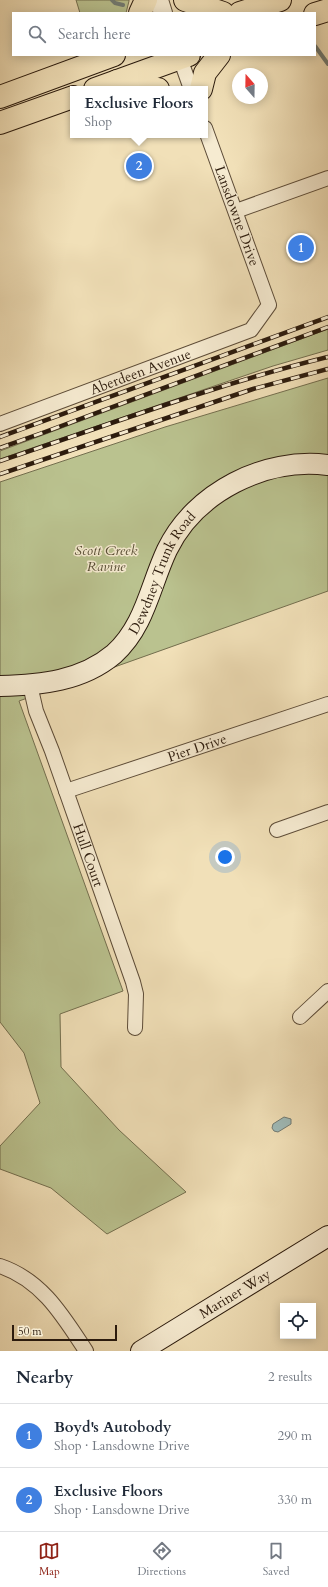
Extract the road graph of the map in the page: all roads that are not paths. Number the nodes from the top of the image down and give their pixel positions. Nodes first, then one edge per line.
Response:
1 (146, 0) edge
2 (159, 0) edge
3 (185, 0) edge
4 (280, 0) edge
5 (328, 10) edge
6 (140, 12) edge
7 (163, 12) edge
8 (220, 12) edge
9 (243, 12) edge
10 (316, 14) edge
11 (111, 56) edge
12 (183, 56) edge
13 (218, 56) edge
14 (116, 81) junction
15 (103, 86) edge
16 (142, 86) edge
17 (190, 86) edge
18 (201, 86) edge
19 (0, 97) edge
20 (70, 98) edge
21 (0, 123) edge
22 (208, 136) edge
23 (328, 178) edge
24 (236, 211) junction
25 (269, 304) joint
26 (0, 424) edge
27 (328, 465) edge
28 (30, 685) junction
29 (0, 686) edge
30 (328, 704) edge
31 (66, 791) junction
32 (328, 812) edge
33 (277, 830) dead end
34 (328, 991) edge
35 (300, 1017) dead end
36 (135, 1028) dead end
37 (328, 1236) edge
38 (0, 1266) edge
39 (86, 1351) edge
40 (141, 1351) edge

1 - 6 main road
2 - 7 street
3 - 8 main road
4 - 9 main road
5 - 10 main road
11 - 19 main road
12 - 14 main road
12 - 17 street
13 - 18 main road
14 - 15 main road
14 - 16 main road
20 - 21 main road
22 - 24 street, Lansdowne Drive
23 - 24 street
24 - 25 street, Lansdowne Drive
25 - 26 street, Aberdeen Avenue
27 - 28 main road, Dewdney Trunk Road
28 - 29 main road, Dewdney Trunk Road
28 - 31 street, Hull Court
30 - 31 street, Pier Drive
31 - 36 street, Hull Court
32 - 33 street
34 - 35 street
37 - 40 main road, Mariner Way
38 - 39 street

